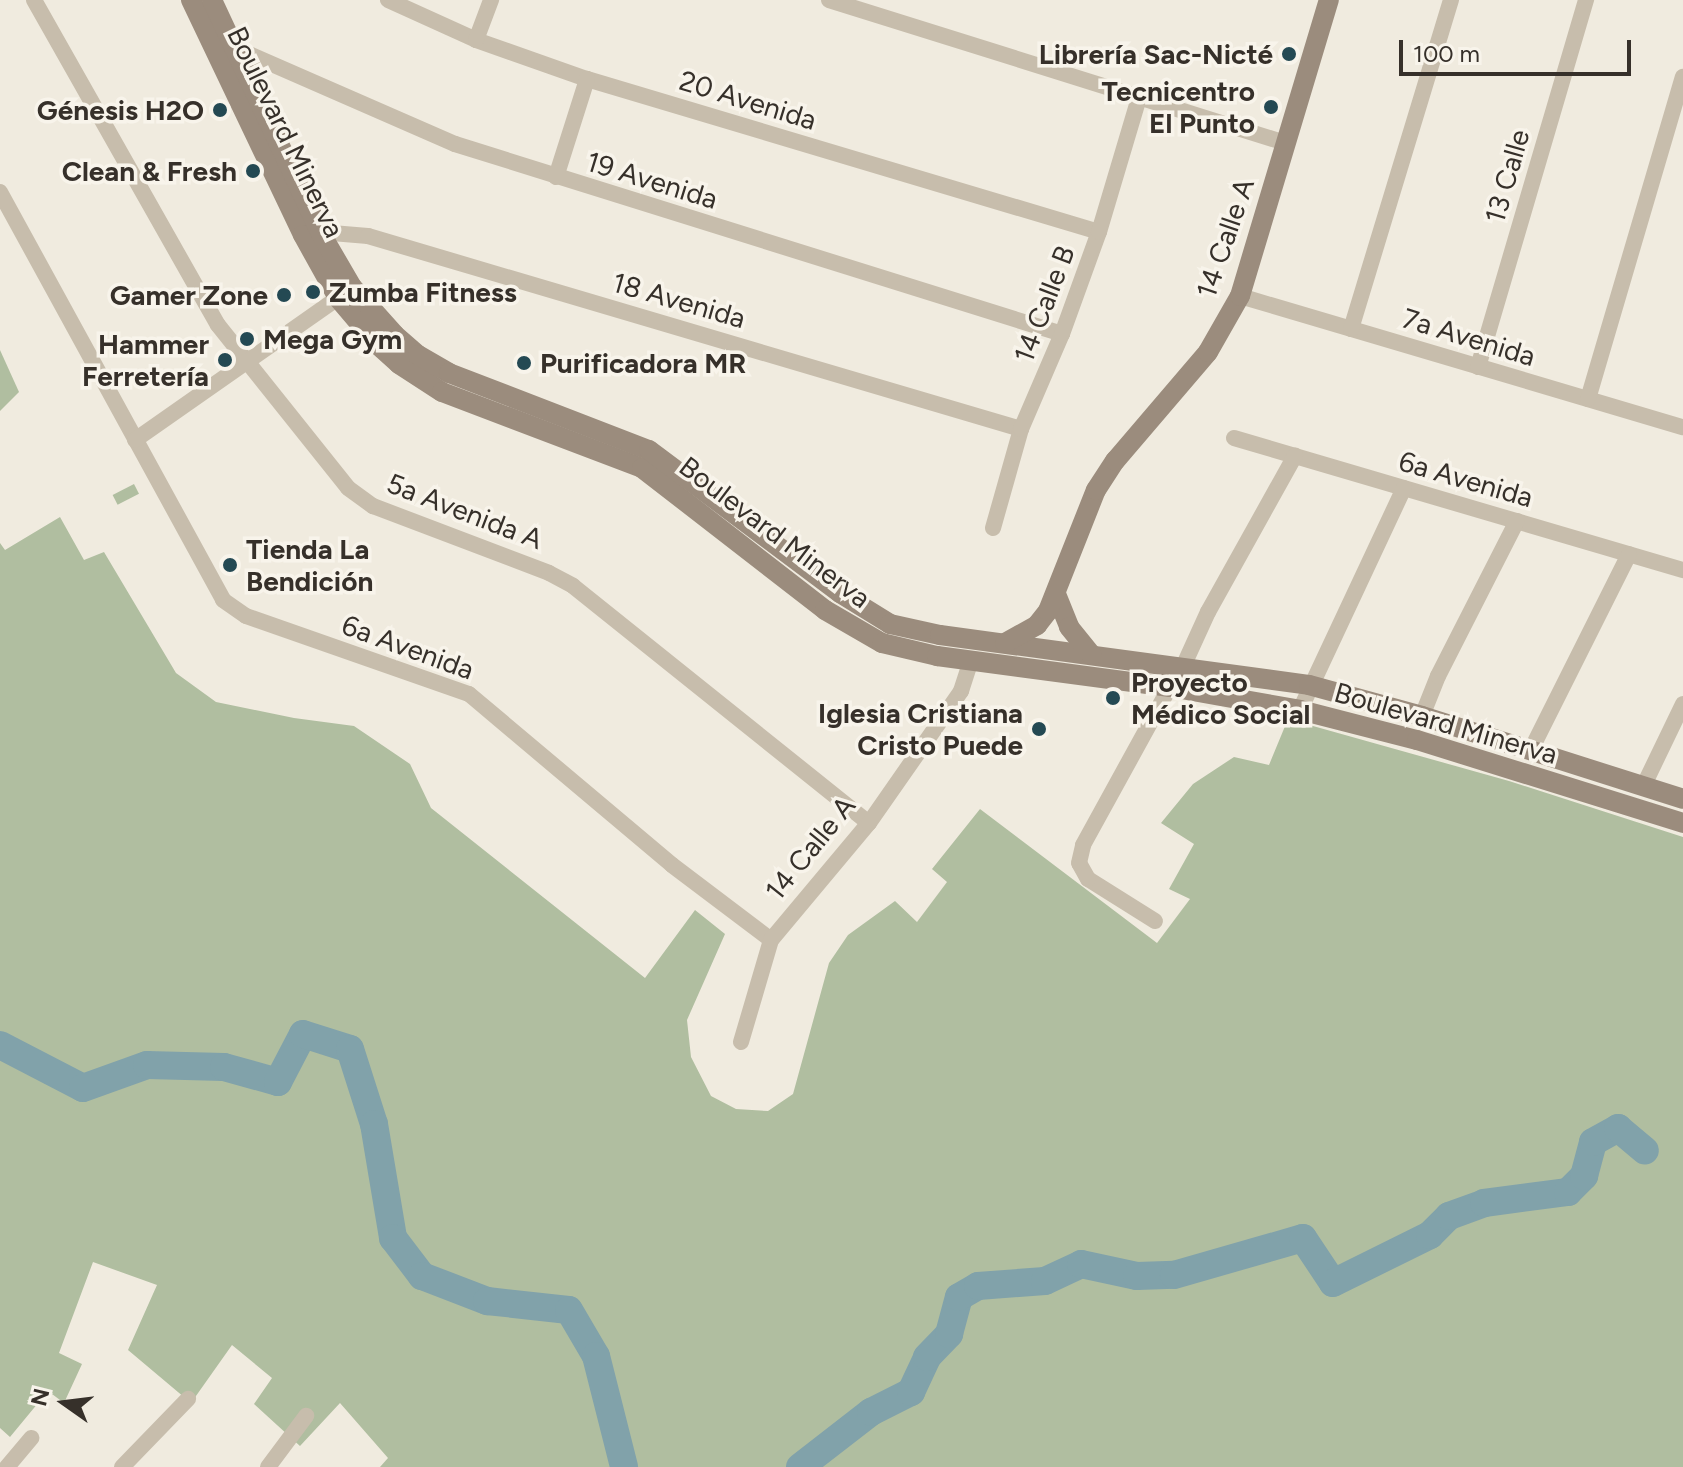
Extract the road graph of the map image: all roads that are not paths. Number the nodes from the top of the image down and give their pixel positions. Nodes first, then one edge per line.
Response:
1 (34, 0) edge
2 (191, 0) edge
3 (212, 0) edge
4 (388, 0) edge
5 (491, 0) edge
6 (829, 0) edge
7 (1327, 0) edge
8 (1451, 0) edge
9 (1586, 0) edge
10 (476, 40) junction
11 (235, 55) junction
12 (1683, 77) edge
13 (587, 79) junction
14 (1139, 98) junction
15 (1285, 143) junction
16 (556, 177) junction
17 (0, 192) edge
18 (320, 232) junction
19 (1099, 232) junction
20 (345, 293) junction
21 (1240, 296) junction
22 (1351, 329) junction
23 (1062, 334) junction
24 (245, 363) junction
25 (1478, 367) junction
26 (1588, 399) junction
27 (1683, 427) edge
28 (1021, 429) junction
29 (1234, 438) dead end
30 (135, 440) junction
31 (1295, 456) junction
32 (1404, 488) junction
33 (1517, 521) junction
34 (993, 528) dead end
35 (1629, 554) junction
36 (1683, 570) edge
37 (1056, 594) junction
38 (1005, 643) junction
39 (1092, 655) junction
40 (971, 660) junction
41 (1182, 669) junction
42 (1252, 678) junction
43 (1309, 685) junction
44 (1170, 687) junction
45 (1683, 704) edge
46 (1300, 710) junction
47 (1422, 716) junction
48 (1529, 750) junction
49 (1508, 769) junction
50 (1532, 776) junction
51 (1643, 787) junction
52 (1683, 799) edge
53 (869, 823) junction
54 (1683, 823) edge
55 (1155, 921) dead end
56 (771, 940) junction
57 (741, 1042) dead end
58 (188, 1399) dead end
59 (306, 1416) dead end
60 (31, 1438) dead end
61 (7, 1467) edge
62 (122, 1467) edge
63 (268, 1467) edge

1 - 24 street, 5a Avenida A
2 - 20 street, Boulevard Minerva
3 - 11 street, Boulevard Minerva
4 - 10 street, 20 Avenida
5 - 10 street
6 - 14 street
7 - 15 street, 14 Calle A
8 - 22 street
9 - 25 street, 13 Calle
10 - 13 street, 20 Avenida
11 - 16 street, 19 Avenida
11 - 18 street, Boulevard Minerva
12 - 26 street
13 - 16 street
13 - 19 street, 20 Avenida
14 - 15 street
14 - 19 street, 14 Calle B
15 - 21 street, 14 Calle A
16 - 23 street, 19 Avenida
17 - 30 street, 6a Avenida
18 - 20 street, Boulevard Minerva
18 - 28 street, 18 Avenida
19 - 23 street, 14 Calle B
20 - 24 street
20 - 38 street, Boulevard Minerva
20 - 40 street, Boulevard Minerva
21 - 22 street, 7a Avenida
21 - 37 street, 14 Calle A
22 - 25 street, 7a Avenida
23 - 28 street, 14 Calle B
24 - 30 street
24 - 53 street, 5a Avenida A
25 - 26 street, 7a Avenida
26 - 27 street, 7a Avenida
28 - 34 street, 14 Calle B
29 - 31 street, 6a Avenida
30 - 56 street, 6a Avenida
31 - 32 street, 6a Avenida
31 - 41 street
32 - 33 street, 6a Avenida
32 - 43 street
33 - 35 street, 6a Avenida
33 - 47 street
35 - 36 street, 6a Avenida
35 - 48 street
37 - 38 street, 14 Calle A
37 - 39 street
38 - 39 street, Boulevard Minerva
39 - 41 street, Boulevard Minerva
40 - 44 street, Boulevard Minerva
40 - 53 street, 14 Calle A
41 - 42 street, Boulevard Minerva
42 - 43 street, Boulevard Minerva
42 - 44 street
43 - 46 street
43 - 47 street, Boulevard Minerva
44 - 46 street, Boulevard Minerva
44 - 55 street
45 - 51 street
46 - 49 street, Boulevard Minerva
47 - 48 street, Boulevard Minerva
48 - 49 street
48 - 50 street
48 - 51 street, Boulevard Minerva
49 - 50 street, Boulevard Minerva
50 - 54 street, Boulevard Minerva
51 - 52 street, Boulevard Minerva
53 - 56 street, 14 Calle A
56 - 57 street, 14 Calle A
58 - 62 street
59 - 63 street
60 - 61 street

